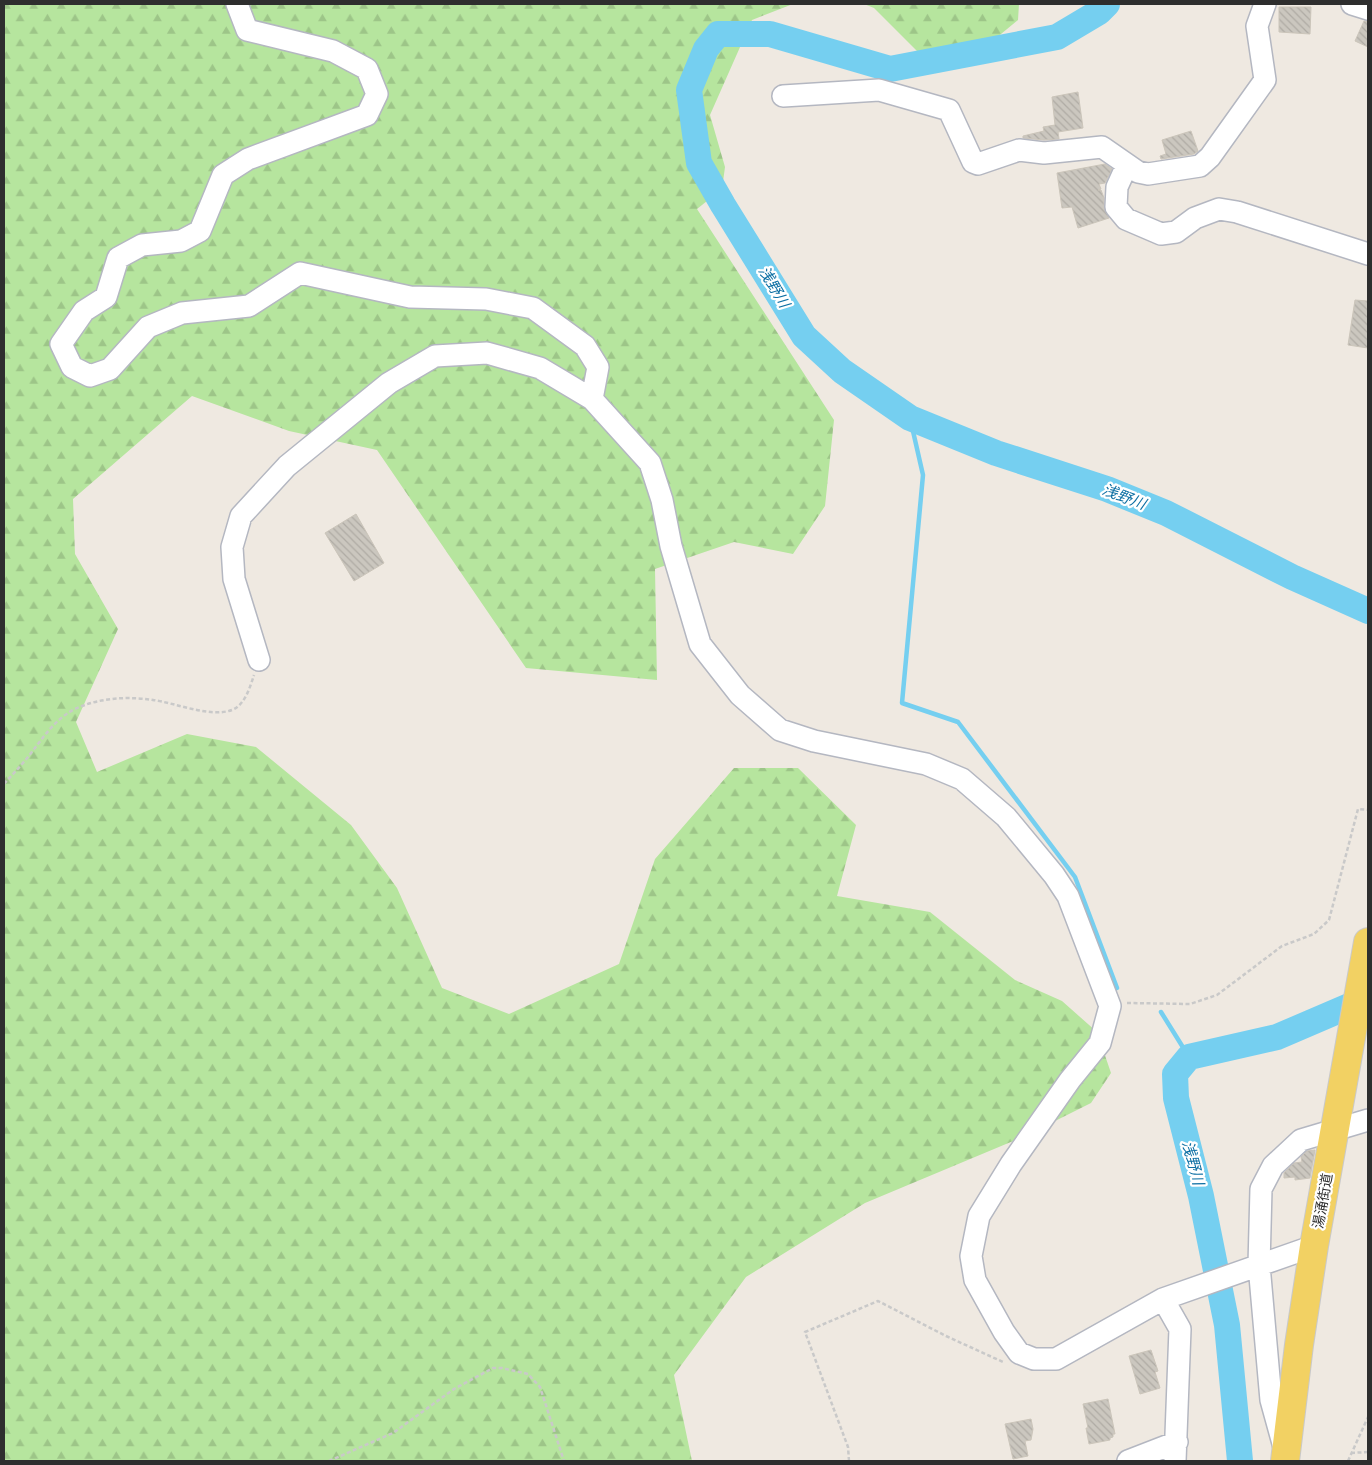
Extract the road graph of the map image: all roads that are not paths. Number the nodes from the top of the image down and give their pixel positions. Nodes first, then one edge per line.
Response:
1 (237, 4) edge
2 (1265, 4) edge
3 (1352, 4) edge
4 (1368, 9) edge
5 (783, 96) dead end
6 (1127, 164) junction
7 (1368, 254) edge
8 (592, 399) junction
9 (259, 660) road end
10 (1368, 942) edge
11 (1368, 1120) edge
12 (1336, 1129) junction
13 (1314, 1246) junction
14 (1251, 1267) junction
15 (1173, 1295) junction
16 (1176, 1452) edge
17 (1286, 1457) edge
18 (1128, 1461) edge

1 - 8 street
2 - 6 street
3 - 4 street
5 - 6 street
6 - 7 street
8 - 9 street
8 - 15 street
10 - 12 main road, 湯涌街道
11 - 12 street
12 - 13 main road, 湯涌街道
12 - 14 street
13 - 14 street
13 - 17 main road, 湯涌街道
14 - 15 street
14 - 17 street
15 - 16 street
16 - 18 street

